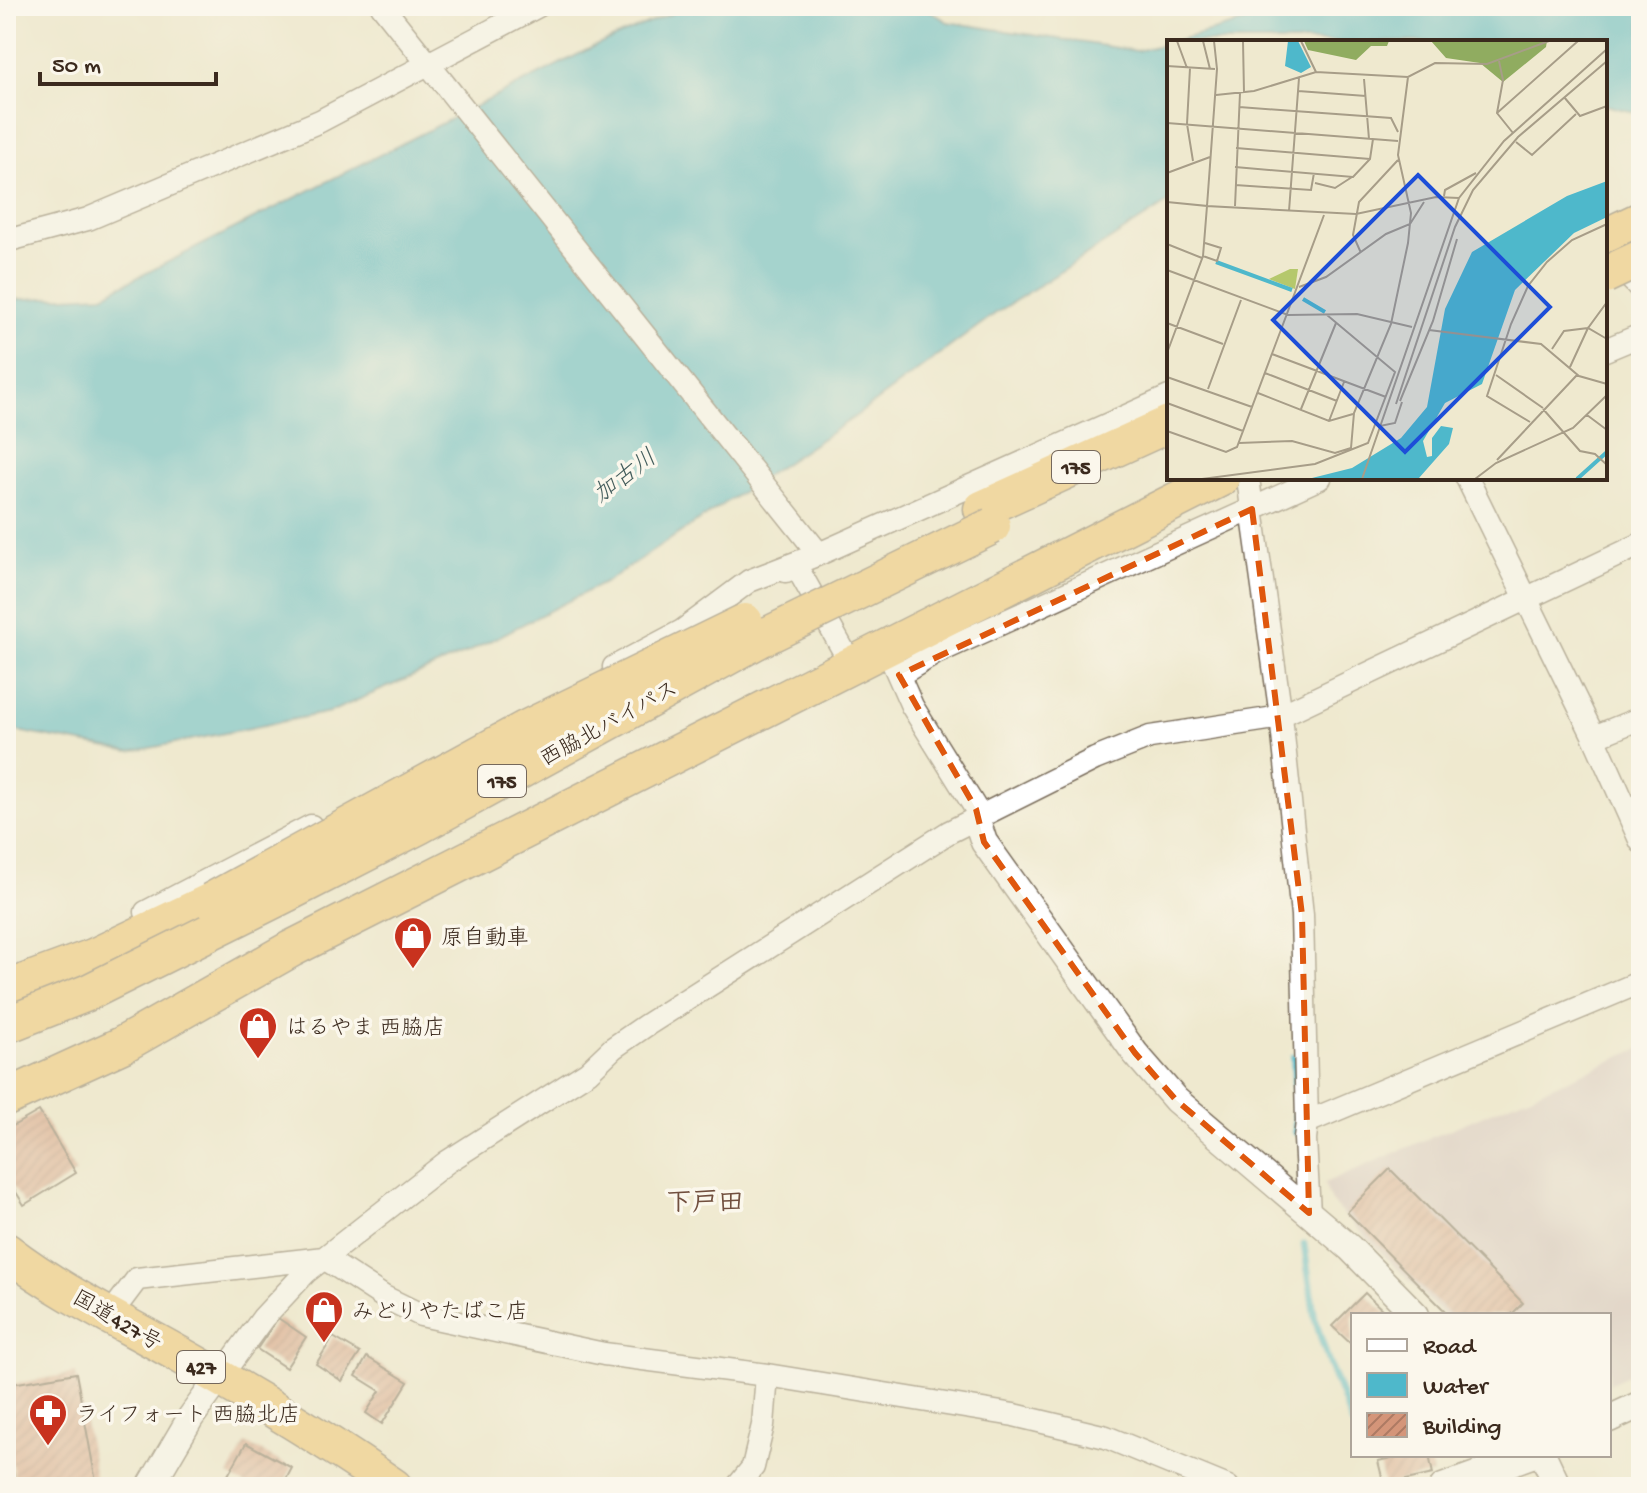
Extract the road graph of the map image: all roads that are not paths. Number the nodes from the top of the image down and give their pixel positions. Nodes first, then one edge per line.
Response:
1 (382, 6) edge
2 (538, 6) edge
3 (428, 65) junction
4 (1641, 220) edge
5 (1607, 236) edge
6 (6, 241) edge
7 (1607, 255) edge
8 (1641, 258) edge
9 (1607, 274) edge
10 (1641, 289) edge
11 (1641, 335) edge
12 (1607, 349) edge
13 (1167, 398) edge
14 (1167, 425) edge
15 (1167, 444) edge
16 (1316, 480) edge
17 (1468, 480) edge
18 (1235, 482) edge
19 (1252, 509) junction
20 (987, 518) junction
21 (1641, 544) edge
22 (819, 554) junction
23 (795, 564) junction
24 (1525, 599) junction
25 (892, 661) junction
26 (851, 664) junction
27 (1274, 718) junction
28 (1641, 718) edge
29 (1594, 737) junction
30 (976, 818) junction
31 (1641, 842) edge
32 (146, 912) dead end
33 (1641, 982) edge
34 (22, 984) edge
35 (6, 1025) edge
36 (6, 1098) edge
37 (1307, 1122) junction
38 (1309, 1213) junction
39 (6, 1251) edge
40 (324, 1258) junction
41 (1414, 1313) edge
42 (110, 1315) junction
43 (767, 1375) junction
44 (220, 1377) junction
45 (1641, 1404) edge
46 (1611, 1418) edge
47 (1526, 1457) edge
48 (1544, 1457) edge
49 (150, 1487) edge
50 (394, 1487) edge
51 (737, 1487) edge
52 (1228, 1487) edge
53 (1443, 1487) edge
54 (1558, 1487) edge

1 - 3 street
2 - 3 street
3 - 6 street
3 - 22 street
4 - 5 highway
7 - 10 street
8 - 9 highway, bridge
11 - 12 street
13 - 22 street
14 - 20 highway, 175
15 - 20 highway, 西脇北バイパス / 175
16 - 19 street
17 - 24 street
18 - 19 street
18 - 25 highway, 175
19 - 25 street
19 - 27 street
20 - 34 highway, 175, bridge
20 - 35 highway, 西脇北バイパス / 175, bridge
21 - 24 street
22 - 23 street
23 - 26 street
23 - 32 street
23 - 34 street
24 - 27 street
24 - 29 street
25 - 26 highway, 175
25 - 30 street
26 - 36 highway, 175
27 - 30 street
27 - 37 street
28 - 29 street
29 - 31 street
30 - 38 street
30 - 40 street
33 - 37 street
37 - 38 street
38 - 41 street
39 - 42 highway, 国道427号 / 427
40 - 42 street
40 - 43 street
40 - 44 street
42 - 44 highway, 国道427号 / 427
43 - 51 street
43 - 52 street
44 - 49 street
44 - 50 highway, 国道427号 / 427
45 - 46 street
47 - 53 street
48 - 54 street

